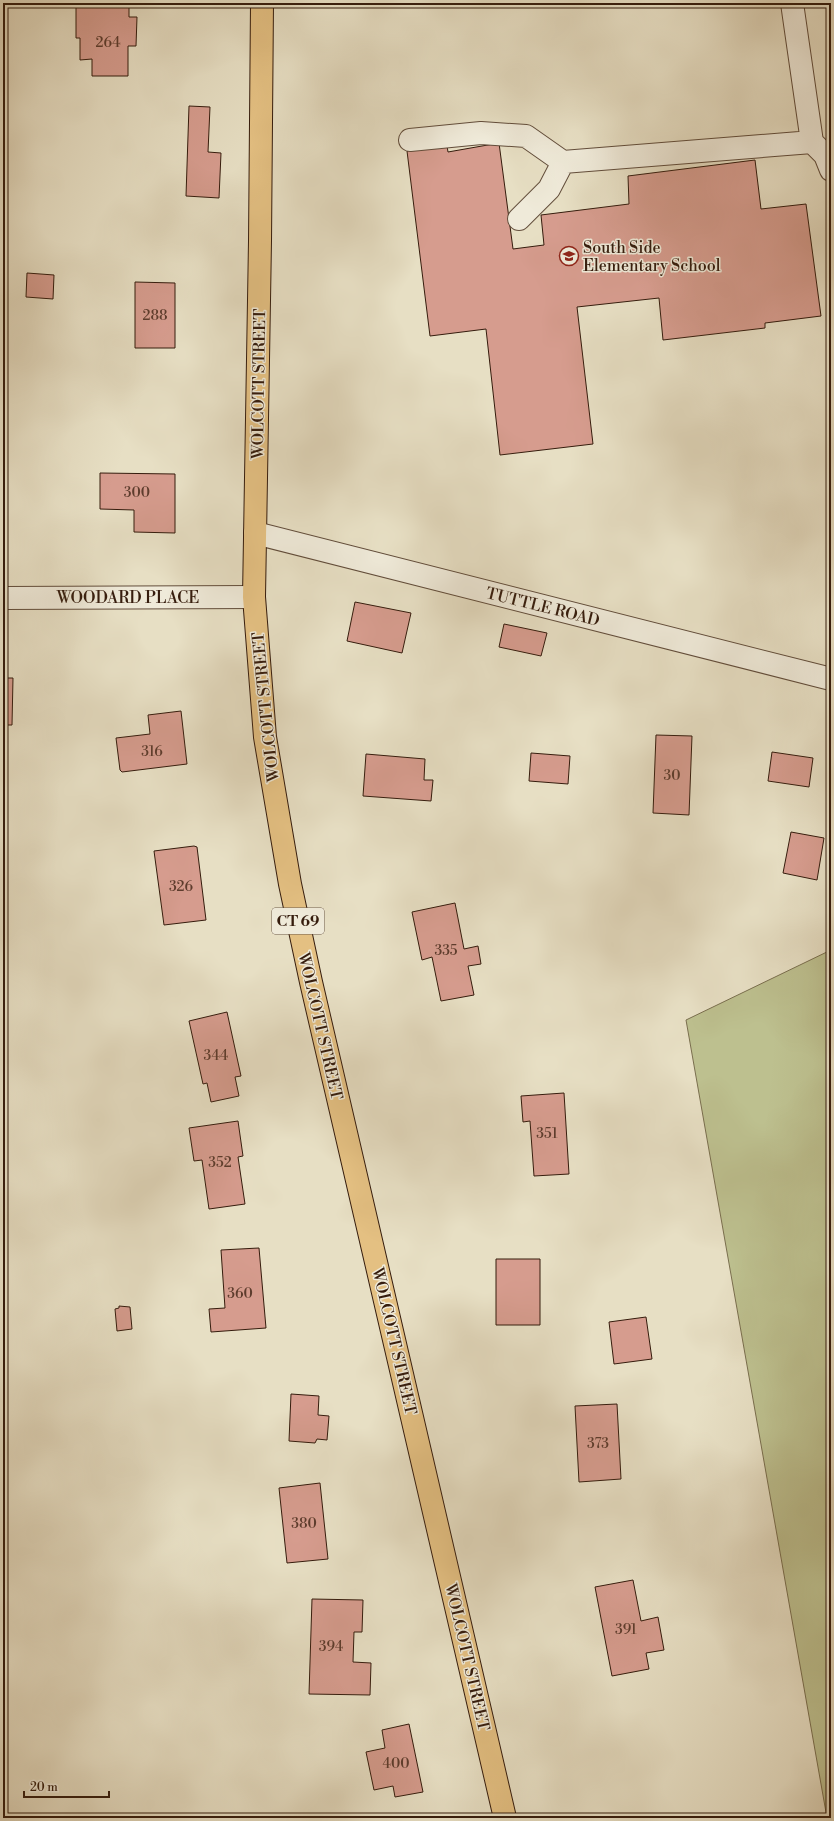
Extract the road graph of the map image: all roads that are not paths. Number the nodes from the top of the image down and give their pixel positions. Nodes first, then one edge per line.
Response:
1 (262, 3) edge
2 (792, 3) edge
3 (410, 140) dead end
4 (812, 142) junction
5 (563, 162) junction
6 (831, 170) edge
7 (519, 219) dead end
8 (255, 533) junction
9 (254, 597) junction
10 (3, 598) edge
11 (831, 679) edge
12 (504, 1818) edge

1 - 8 main road, WOLCOTT STREET / CT 69
2 - 4 street
3 - 5 street
4 - 5 street
4 - 6 street
5 - 7 street
8 - 9 main road, WOLCOTT STREET / CT 69
8 - 11 street, TUTTLE ROAD
9 - 10 street, WOODARD PLACE
9 - 12 main road, WOLCOTT STREET / CT 69

